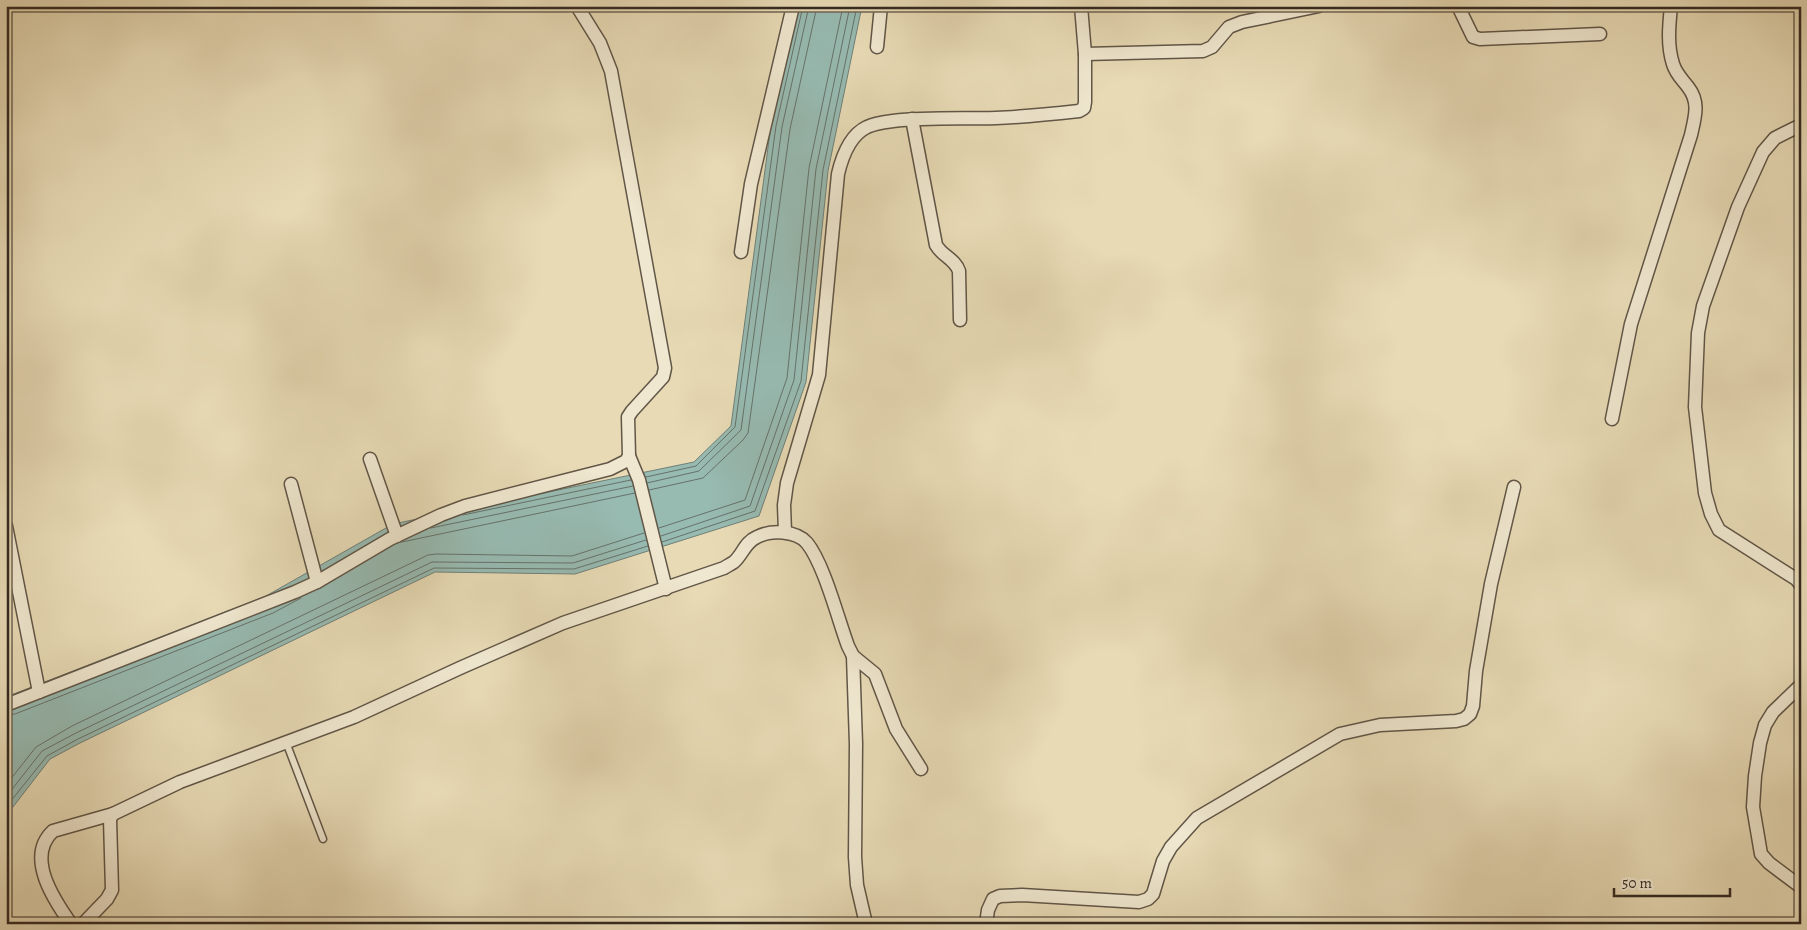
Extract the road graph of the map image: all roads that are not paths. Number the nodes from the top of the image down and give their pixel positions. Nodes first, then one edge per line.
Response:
1 (577, 6) edge
2 (793, 6) edge
3 (881, 6) edge
4 (1081, 6) edge
5 (1319, 6) edge
6 (1458, 6) edge
7 (1672, 6) edge
8 (1600, 34) dead end
9 (877, 47) dead end
10 (1085, 54) junction
11 (912, 119) junction
12 (1801, 125) edge
13 (742, 252) dead end
14 (960, 320) dead end
15 (1612, 419) dead end
16 (629, 456) junction
17 (370, 458) dead end
18 (290, 484) dead end
19 (1514, 487) dead end
20 (6, 526) edge
21 (785, 532) junction
22 (396, 536) junction
23 (317, 582) junction
24 (1801, 585) edge
25 (666, 588) junction
26 (853, 656) junction
27 (1801, 685) edge
28 (39, 692) junction
29 (6, 705) edge
30 (286, 742) junction
31 (921, 769) dead end
32 (113, 814) junction
33 (323, 839) dead end
34 (1801, 887) edge
35 (71, 924) edge
36 (82, 924) edge
37 (866, 924) edge
38 (986, 924) edge

1 - 16 street
2 - 13 street
3 - 9 street
4 - 10 street
5 - 10 street
6 - 8 street
7 - 15 street
10 - 11 street
11 - 14 street
11 - 21 street
12 - 24 street
16 - 22 street
16 - 25 street
17 - 22 street
18 - 23 street
19 - 38 street
20 - 28 street
21 - 25 street
21 - 26 street
22 - 23 street
23 - 28 street
25 - 30 street
26 - 31 street
26 - 37 street
27 - 34 street
28 - 29 street
30 - 32 street
30 - 33 lane
32 - 35 street
32 - 36 street

